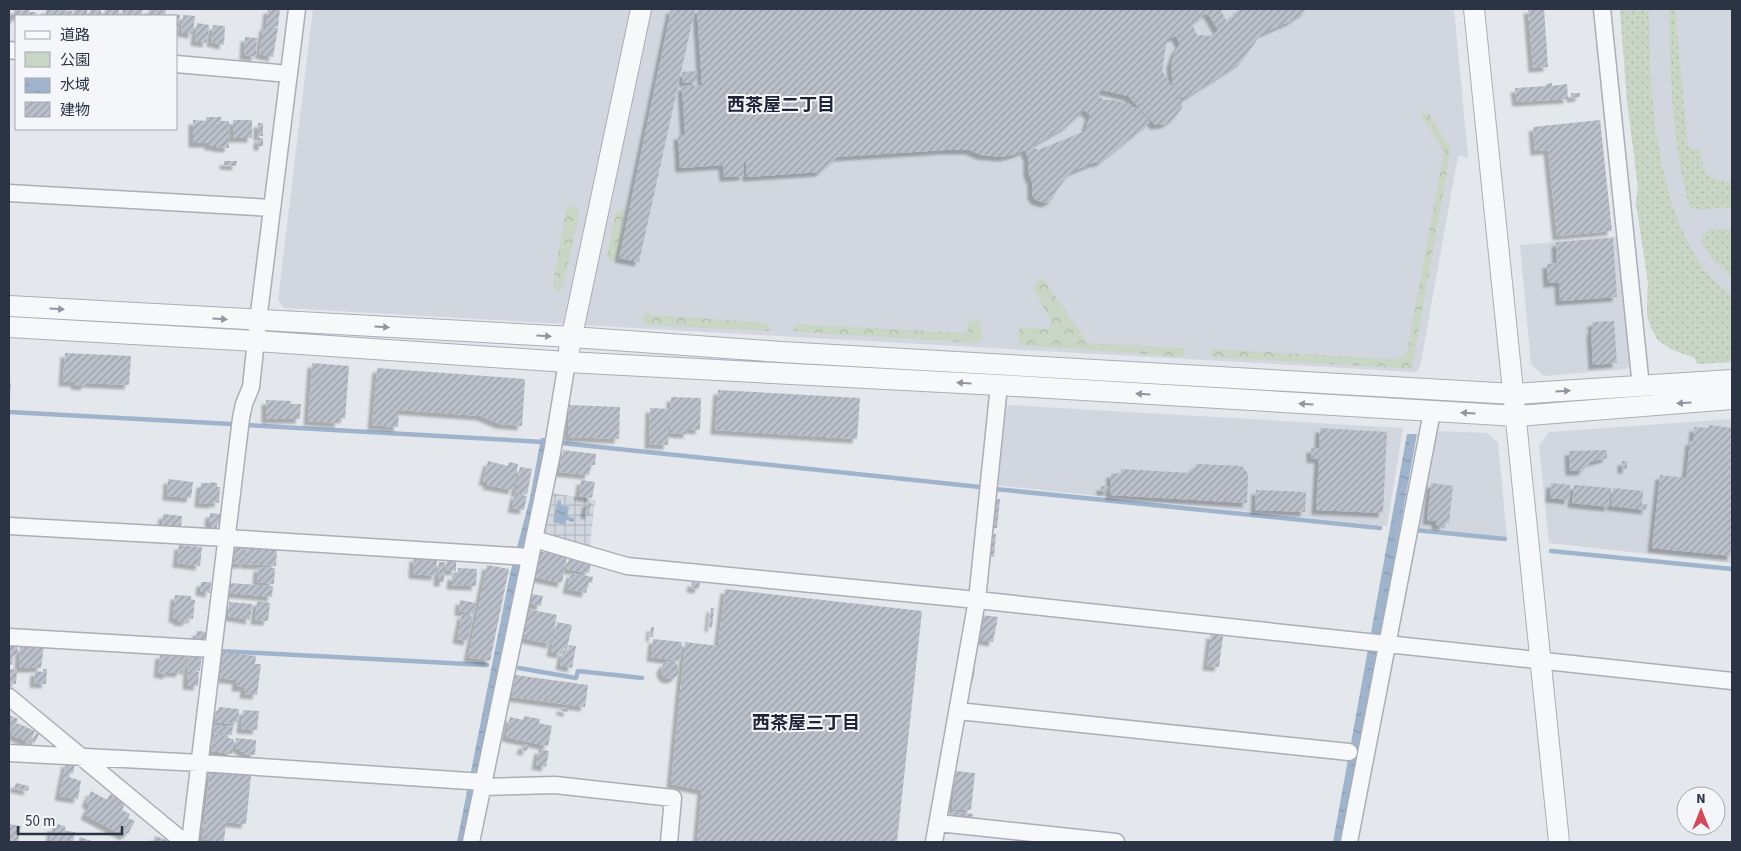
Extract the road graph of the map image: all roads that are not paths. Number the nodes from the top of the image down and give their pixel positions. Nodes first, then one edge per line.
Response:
1 (297, 9) edge
2 (641, 9) edge
3 (1474, 9) edge
4 (1602, 9) edge
5 (178, 64) edge
6 (289, 74) junction
7 (9, 193) edge
8 (272, 208) junction
9 (9, 306) edge
10 (9, 327) edge
11 (257, 331) junction
12 (572, 337) junction
13 (567, 362) junction
14 (1732, 380) edge
15 (999, 385) junction
16 (1641, 387) junction
17 (1514, 394) junction
18 (1732, 399) edge
19 (1432, 412) junction
20 (1516, 416) junction
21 (9, 526) edge
22 (227, 538) junction
23 (534, 539) junction
24 (522, 557) junction
25 (977, 600) junction
26 (9, 637) edge
27 (1379, 642) junction
28 (214, 649) junction
29 (1540, 661) junction
30 (1732, 681) edge
31 (9, 697) edge
32 (958, 711) junction
33 (1349, 752) dead end
34 (9, 753) edge
35 (80, 757) junction
36 (200, 763) junction
37 (478, 782) junction
38 (938, 824) junction
39 (184, 842) edge
40 (190, 842) edge
41 (471, 842) edge
42 (669, 842) edge
43 (934, 842) edge
44 (1116, 842) edge
45 (1349, 842) edge
46 (1559, 842) edge

1 - 6 street
2 - 12 street
3 - 17 street
4 - 16 street
5 - 6 street
6 - 8 street
7 - 8 street
8 - 11 street
9 -> 11 street
10 - 11 street
11 -> 12 street
11 - 13 street
11 - 22 street
12 - 13 street
12 - 17 street
15 -> 13 street
13 - 23 street
14 - 16 street
19 -> 15 street
15 - 25 street
17 -> 16 street
17 - 20 street
18 -> 20 street
20 -> 19 street
19 - 27 street
20 - 29 street
21 - 22 street
22 - 24 street
22 - 28 street
23 - 24 street
23 - 25 street
24 - 37 street
25 - 27 street
25 - 32 street
26 - 28 street
27 - 29 street
27 - 45 street
28 - 36 street
29 - 30 street
29 - 46 street
31 - 35 street
32 - 33 street
32 - 38 street
34 - 35 street
35 - 36 street
35 - 39 street
36 - 37 street
36 - 40 street
37 - 41 street
37 - 42 street
38 - 43 street
38 - 44 street

